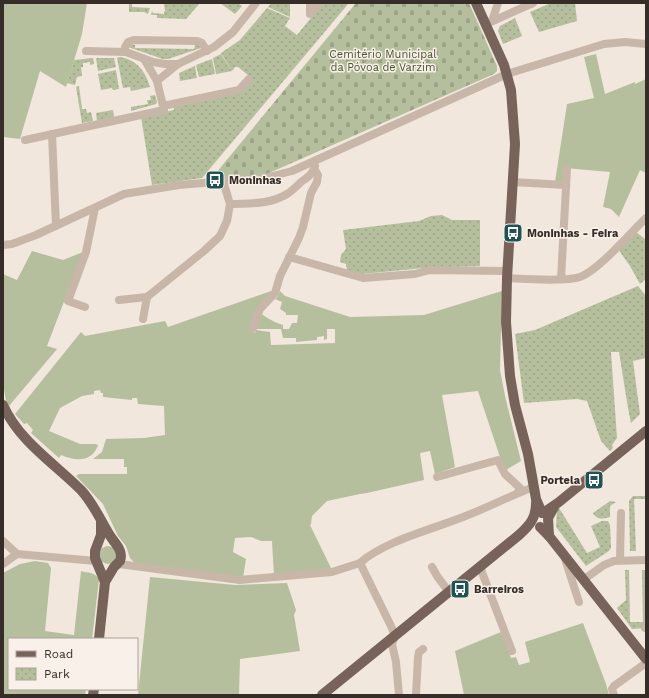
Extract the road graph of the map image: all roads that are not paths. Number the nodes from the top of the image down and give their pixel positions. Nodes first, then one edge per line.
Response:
1 (256, 3) edge
2 (310, 3) edge
3 (319, 3) edge
4 (476, 3) edge
5 (498, 3) edge
6 (533, 3) edge
7 (489, 23) junction
8 (646, 44) edge
9 (86, 51) dead end
10 (207, 51) junction
11 (125, 52) junction
12 (144, 59) junction
13 (178, 64) junction
14 (507, 74) junction
15 (249, 79) dead end
16 (157, 81) junction
17 (162, 106) junction
18 (52, 134) junction
19 (25, 140) dead end
20 (315, 160) junction
21 (567, 169) dead end
22 (315, 170) junction
23 (223, 181) junction
24 (512, 182) junction
25 (566, 185) junction
26 (230, 204) junction
27 (95, 208) junction
28 (646, 218) edge
29 (56, 226) junction
30 (3, 245) edge
31 (289, 257) junction
32 (507, 274) junction
33 (561, 279) junction
34 (147, 297) junction
35 (119, 300) dead end
36 (85, 307) dead end
37 (143, 319) dead end
38 (253, 328) dead end
39 (3, 405) edge
40 (646, 431) edge
41 (437, 477) dead end
42 (534, 487) junction
43 (518, 492) junction
44 (536, 498) junction
45 (555, 505) junction
46 (621, 513) dead end
47 (101, 519) junction
48 (541, 519) junction
49 (3, 541) edge
50 (97, 549) junction
51 (17, 554) junction
52 (564, 554) junction
53 (118, 558) junction
54 (72, 559) junction
55 (620, 560) junction
56 (646, 560) edge
57 (98, 563) junction
58 (360, 563) junction
59 (3, 564) edge
60 (432, 566) dead end
61 (480, 567) junction
62 (583, 580) junction
63 (105, 582) junction
64 (449, 592) junction
65 (579, 602) dead end
66 (395, 636) junction
67 (99, 638) edge
68 (423, 649) dead end
69 (512, 651) dead end
70 (646, 659) edge
71 (646, 663) edge
72 (322, 695) edge
73 (399, 695) edge
74 (416, 695) edge
75 (614, 695) edge

1 - 10 street
2 - 3 street
4 - 7 main road
5 - 7 street
6 - 7 street
7 - 14 main road
8 - 14 street
9 - 11 street
10 - 11 street
10 - 13 street
11 - 12 street
12 - 13 street
12 - 16 street
13 - 16 street
14 - 20 street
14 - 24 main road
15 - 17 street
16 - 17 street
17 - 18 street
18 - 19 street
18 - 29 street
20 - 22 street
20 - 23 street
21 - 25 street
22 - 26 street
22 - 31 street
23 - 26 street
23 - 27 street
24 - 25 street
24 - 32 main road
25 - 33 street
26 - 34 street
27 - 29 street
27 - 36 street
28 - 33 street
29 - 30 street
31 - 32 street
31 - 38 street
32 - 33 street
32 - 42 main road
34 - 35 street
34 - 37 street
39 - 47 main road
40 - 45 main road
41 - 43 street
42 - 43 street
42 - 44 main road
43 - 58 street
44 - 45 main road
44 - 48 main road
45 - 48 main road
46 - 55 street
47 - 50 main road
47 - 53 main road
48 - 52 main road
48 - 61 main road
49 - 51 street
50 - 53 main road
50 - 54 street
50 - 57 main road
51 - 54 street
51 - 59 street
52 - 62 main road
52 - 65 street
53 - 57 main road
53 - 58 street
53 - 63 main road
54 - 57 street
55 - 56 street
55 - 62 street
57 - 63 main road
58 - 66 street
60 - 64 street
61 - 64 main road
61 - 69 street
62 - 70 main road
63 - 67 main road
64 - 66 main road
66 - 72 main road
66 - 73 street
68 - 74 street
71 - 75 street

